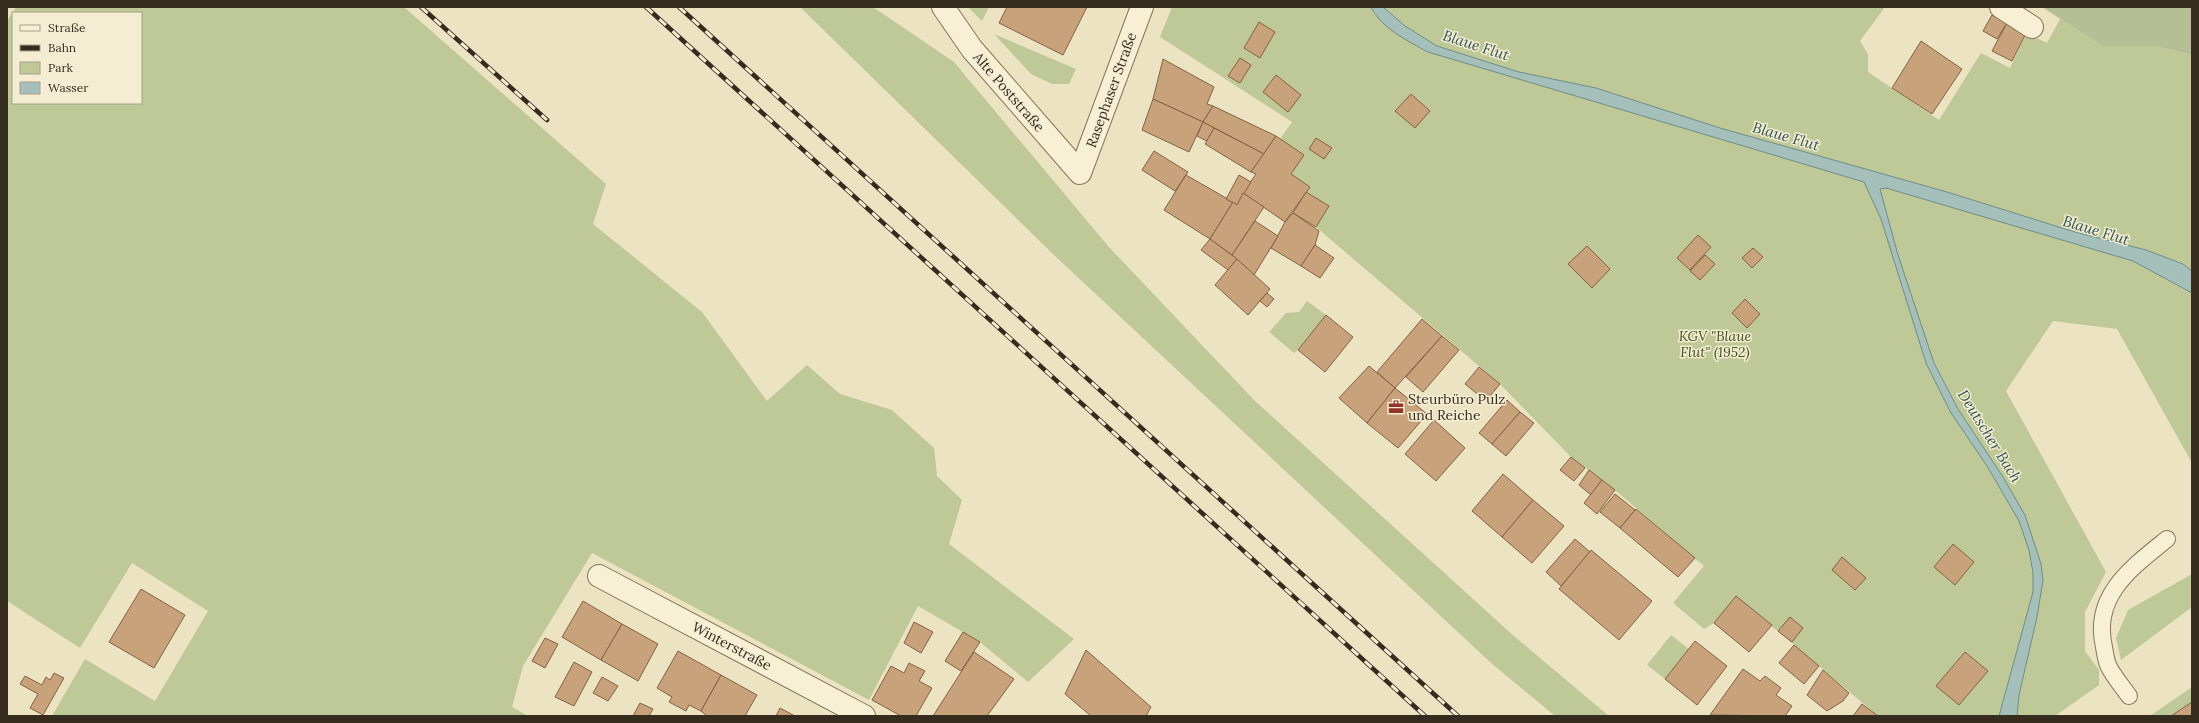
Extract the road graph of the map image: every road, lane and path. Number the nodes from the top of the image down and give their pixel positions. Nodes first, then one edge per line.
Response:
1 (943, 7) edge
2 (1142, 7) edge
3 (2001, 7) edge
4 (2032, 27) dead end
5 (1080, 173) joint
6 (2167, 539) dead end
7 (599, 576) dead end
8 (2129, 696) dead end
9 (864, 716) edge

1 - 5 street, Alte Poststraße
2 - 5 street, Rasephaser Straße
3 - 4 street
6 - 8 lane
7 - 9 street, Winterstraße

